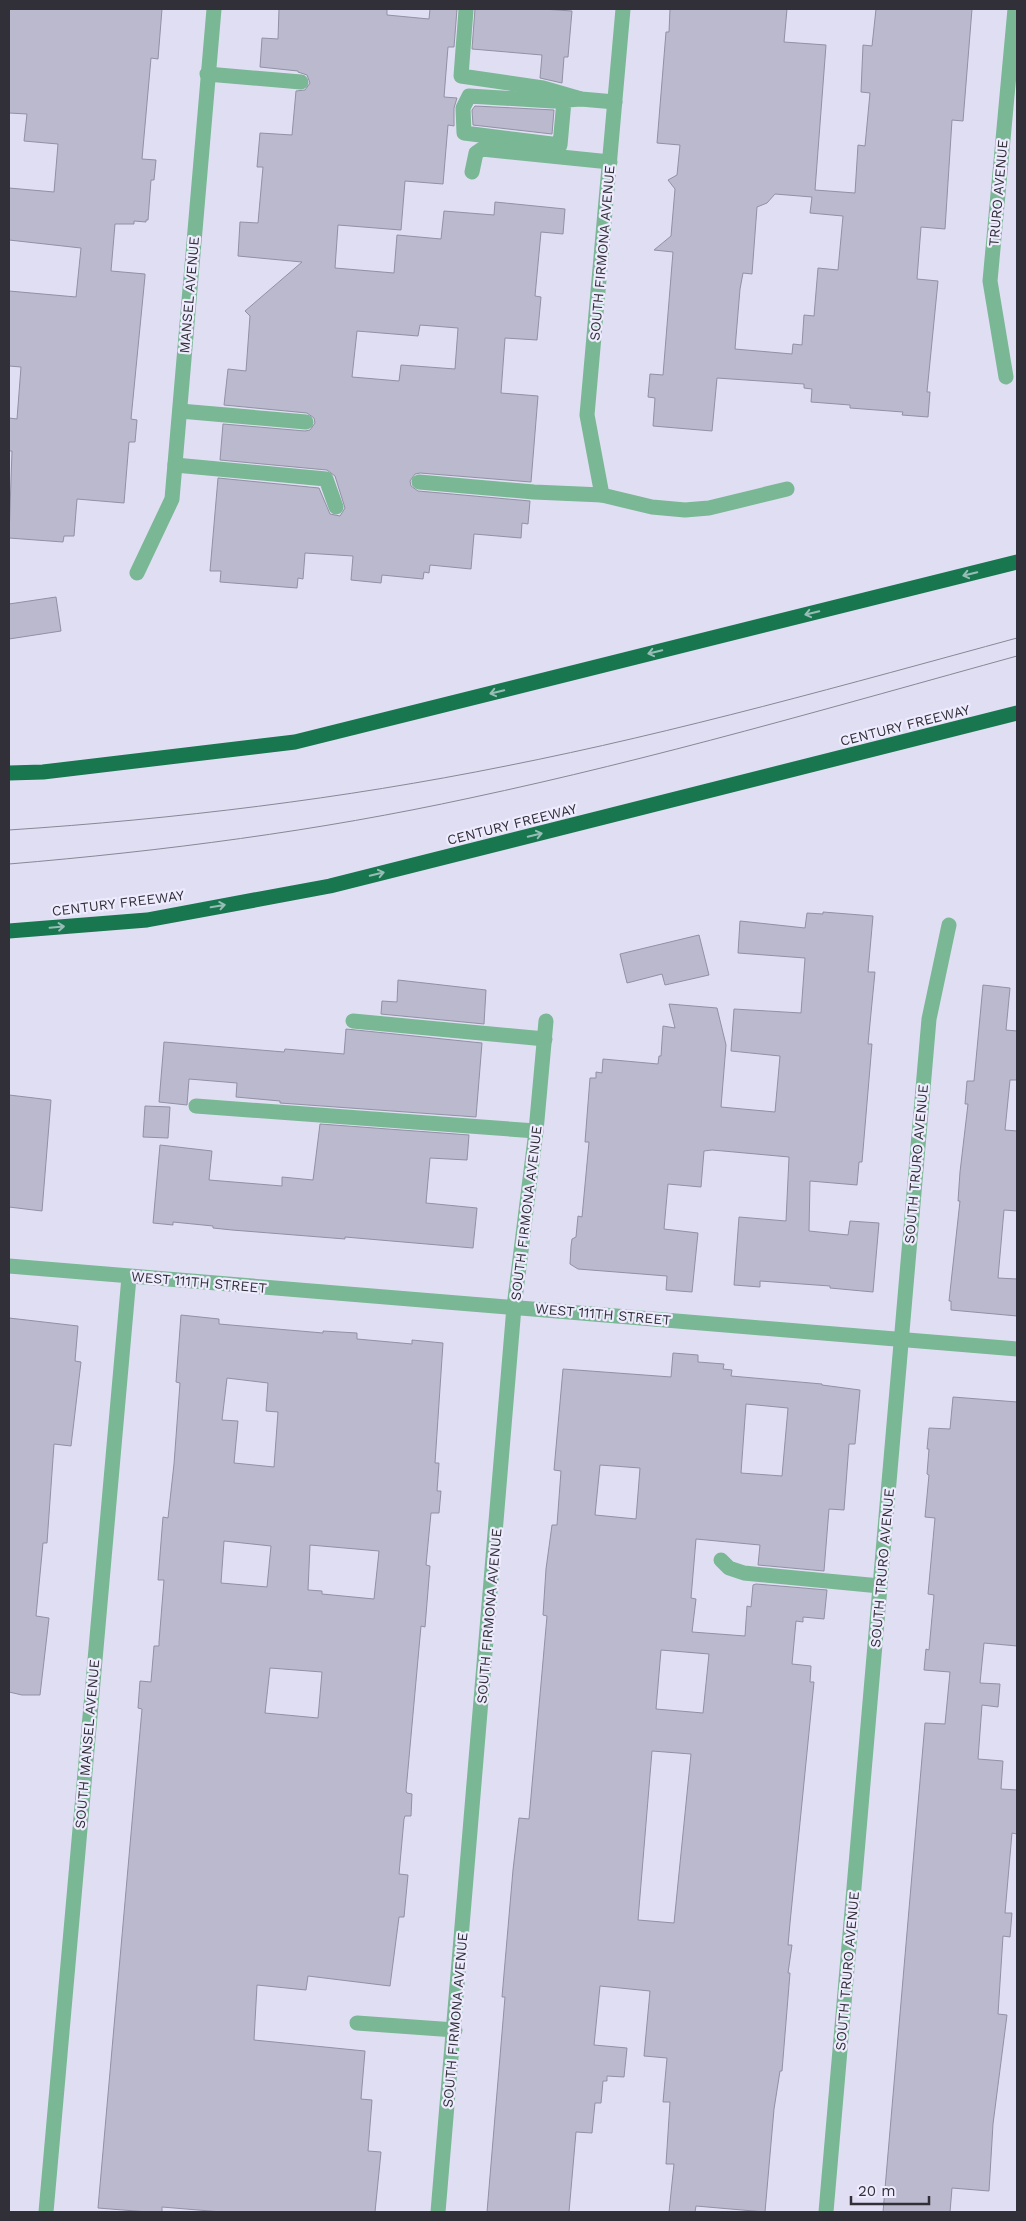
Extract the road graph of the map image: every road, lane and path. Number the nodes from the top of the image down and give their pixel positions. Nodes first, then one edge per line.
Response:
1 (214, 9) edge
2 (623, 9) edge
3 (1015, 9) edge
4 (466, 10) dead end
5 (208, 74) junction
6 (301, 82) dead end
7 (581, 99) junction
8 (564, 100) junction
9 (615, 102) junction
10 (610, 162) junction
11 (472, 172) dead end
12 (1006, 377) dead end
13 (180, 411) junction
14 (306, 422) dead end
15 (175, 465) junction
16 (419, 482) dead end
17 (787, 488) dead end
18 (602, 495) junction
19 (336, 507) dead end
20 (1017, 562) edge
21 (137, 573) dead end
22 (1017, 714) edge
23 (9, 773) edge
24 (949, 925) dead end
25 (9, 931) edge
26 (353, 1021) dead end
27 (546, 1021) dead end
28 (544, 1039) junction
29 (196, 1106) dead end
30 (536, 1131) junction
31 (9, 1266) edge
32 (129, 1277) junction
33 (514, 1307) junction
34 (901, 1338) junction
35 (1017, 1348) edge
36 (721, 1560) dead end
37 (880, 1586) junction
38 (357, 2023) dead end
39 (455, 2030) junction
40 (46, 2212) edge
41 (438, 2212) edge
42 (826, 2212) edge

1 - 5 street, MANSEL AVENUE
2 - 9 street, SOUTH FIRMONA AVENUE
3 - 12 street, TRURO AVENUE
4 - 7 street
5 - 6 street
5 - 13 street, MANSEL AVENUE
7 - 8 street
7 - 9 street
8 - 8 street
9 - 10 street, SOUTH FIRMONA AVENUE
10 - 11 street
10 - 18 street, SOUTH FIRMONA AVENUE
13 - 14 street
13 - 15 street, MANSEL AVENUE
15 - 19 street
15 - 21 street, MANSEL AVENUE
16 - 18 street
17 - 18 street
20 -> 23 highway
25 -> 22 highway, CENTURY FREEWAY
24 - 34 street, SOUTH TRURO AVENUE
26 - 28 street
27 - 28 street, SOUTH FIRMONA AVENUE
28 - 30 street, SOUTH FIRMONA AVENUE
29 - 30 street
30 - 33 street, SOUTH FIRMONA AVENUE
31 - 32 street, WEST 111TH STREET
32 - 33 street, WEST 111TH STREET
32 - 40 street, SOUTH MANSEL AVENUE
33 - 34 street, WEST 111TH STREET
33 - 39 street, SOUTH FIRMONA AVENUE
34 - 35 street, WEST 111TH STREET
34 - 37 street, SOUTH TRURO AVENUE
36 - 37 street
37 - 42 street, SOUTH TRURO AVENUE
38 - 39 street
39 - 41 street, SOUTH FIRMONA AVENUE

